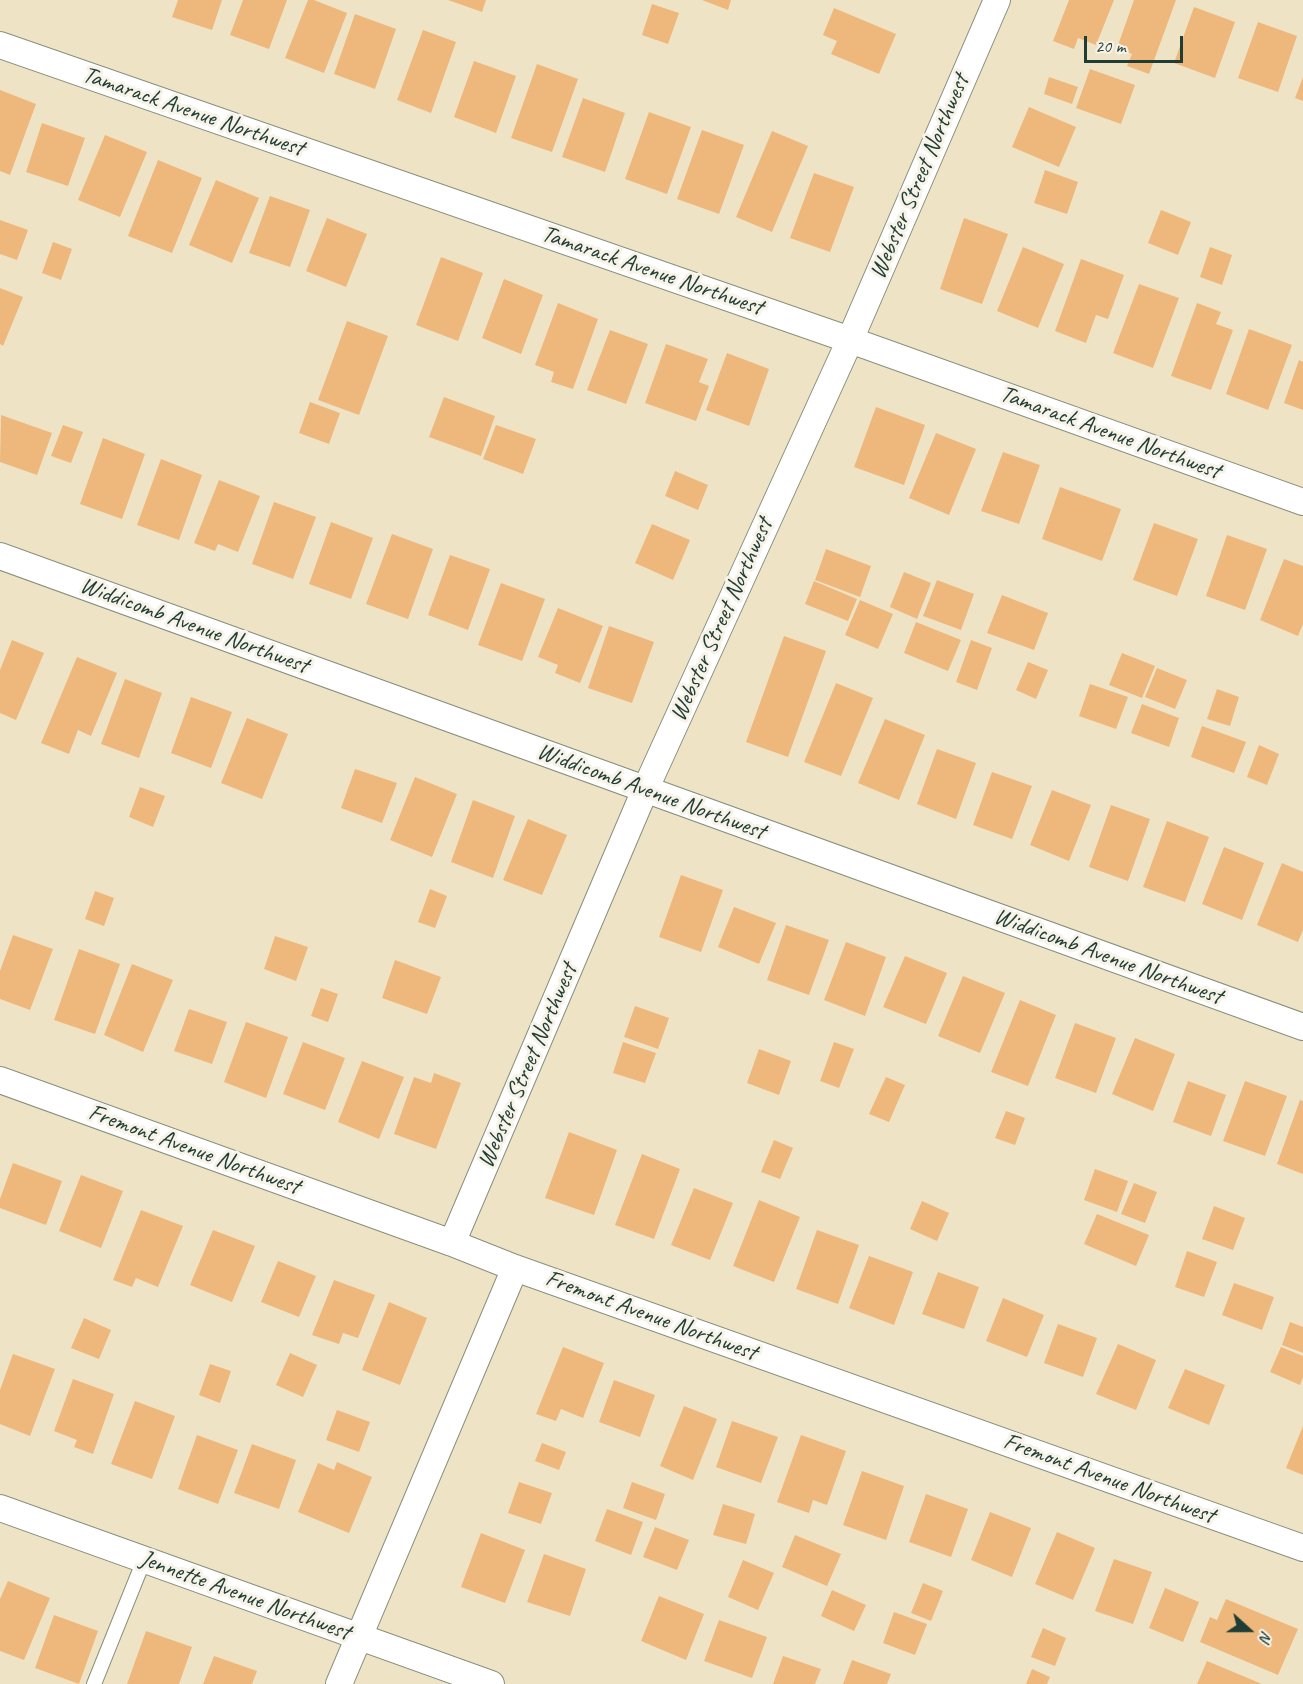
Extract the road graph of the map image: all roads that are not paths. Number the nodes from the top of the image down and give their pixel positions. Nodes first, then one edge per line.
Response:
1 (996, 0) edge
2 (0, 45) edge
3 (850, 340) junction
4 (1303, 502) edge
5 (0, 556) edge
6 (645, 790) junction
7 (1303, 1027) edge
8 (0, 1080) edge
9 (452, 1243) junction
10 (515, 1268) junction
11 (0, 1508) edge
12 (1303, 1548) edge
13 (144, 1560) junction
14 (360, 1637) junction
15 (94, 1684) edge
16 (339, 1684) edge
17 (491, 1684) edge

1 - 3 street, Webster Street Northwest
2 - 3 street, Tamarack Avenue Northwest
3 - 4 street, Tamarack Avenue Northwest
3 - 6 street, Webster Street Northwest
5 - 6 street, Widdicomb Avenue Northwest
6 - 7 street, Widdicomb Avenue Northwest
6 - 9 street, Webster Street Northwest
8 - 9 street, Fremont Avenue Northwest
9 - 10 street, Fremont Avenue Northwest
10 - 12 street, Fremont Avenue Northwest
10 - 14 street
11 - 13 street, Jennette Avenue Northwest
13 - 14 street, Jennette Avenue Northwest
13 - 15 lane
14 - 16 street
14 - 17 street, Jennette Avenue Northwest

